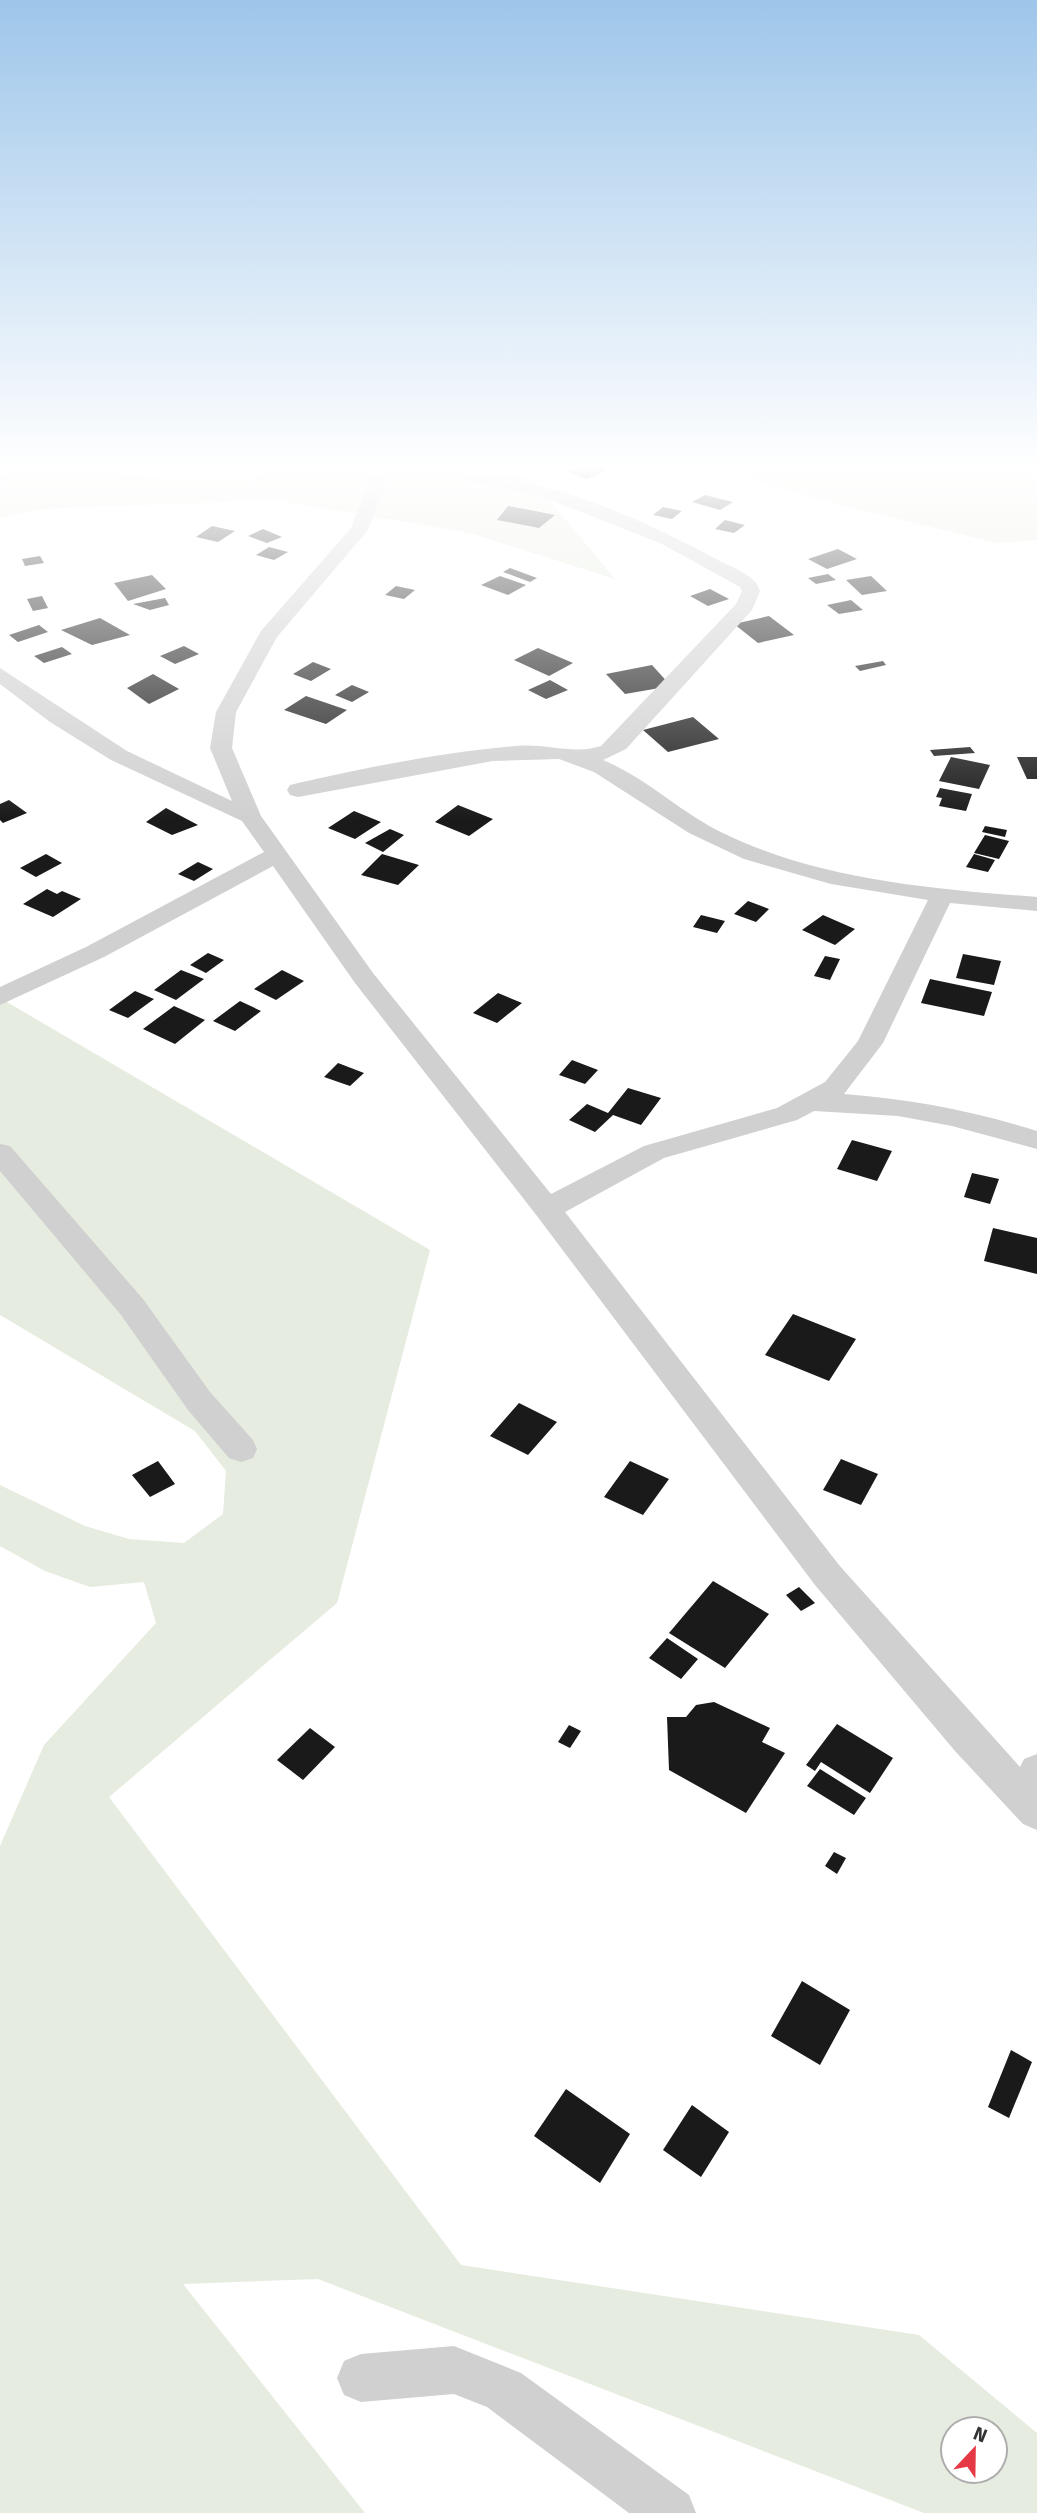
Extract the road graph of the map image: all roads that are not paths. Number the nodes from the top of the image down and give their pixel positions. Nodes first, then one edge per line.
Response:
1 (312, 584) edge
2 (748, 584) edge
3 (0, 674) edge
4 (582, 759) junction
5 (298, 790) dead end
6 (250, 816) junction
7 (276, 855) junction
8 (942, 896) junction
9 (1037, 904) edge
10 (0, 997) edge
11 (811, 1102) junction
12 (1037, 1140) edge
13 (0, 1153) edge
14 (547, 1209) junction
15 (241, 1449) dead end
16 (1034, 1795) edge
17 (360, 2378) dead end
18 (671, 2513) edge

1 - 6 street
2 - 4 street
3 - 6 street
4 - 5 street
4 - 8 street
6 - 7 street
7 - 10 street
7 - 14 street
8 - 9 street
8 - 11 street
11 - 12 street
11 - 14 street
13 - 15 street
14 - 16 street
17 - 18 street

